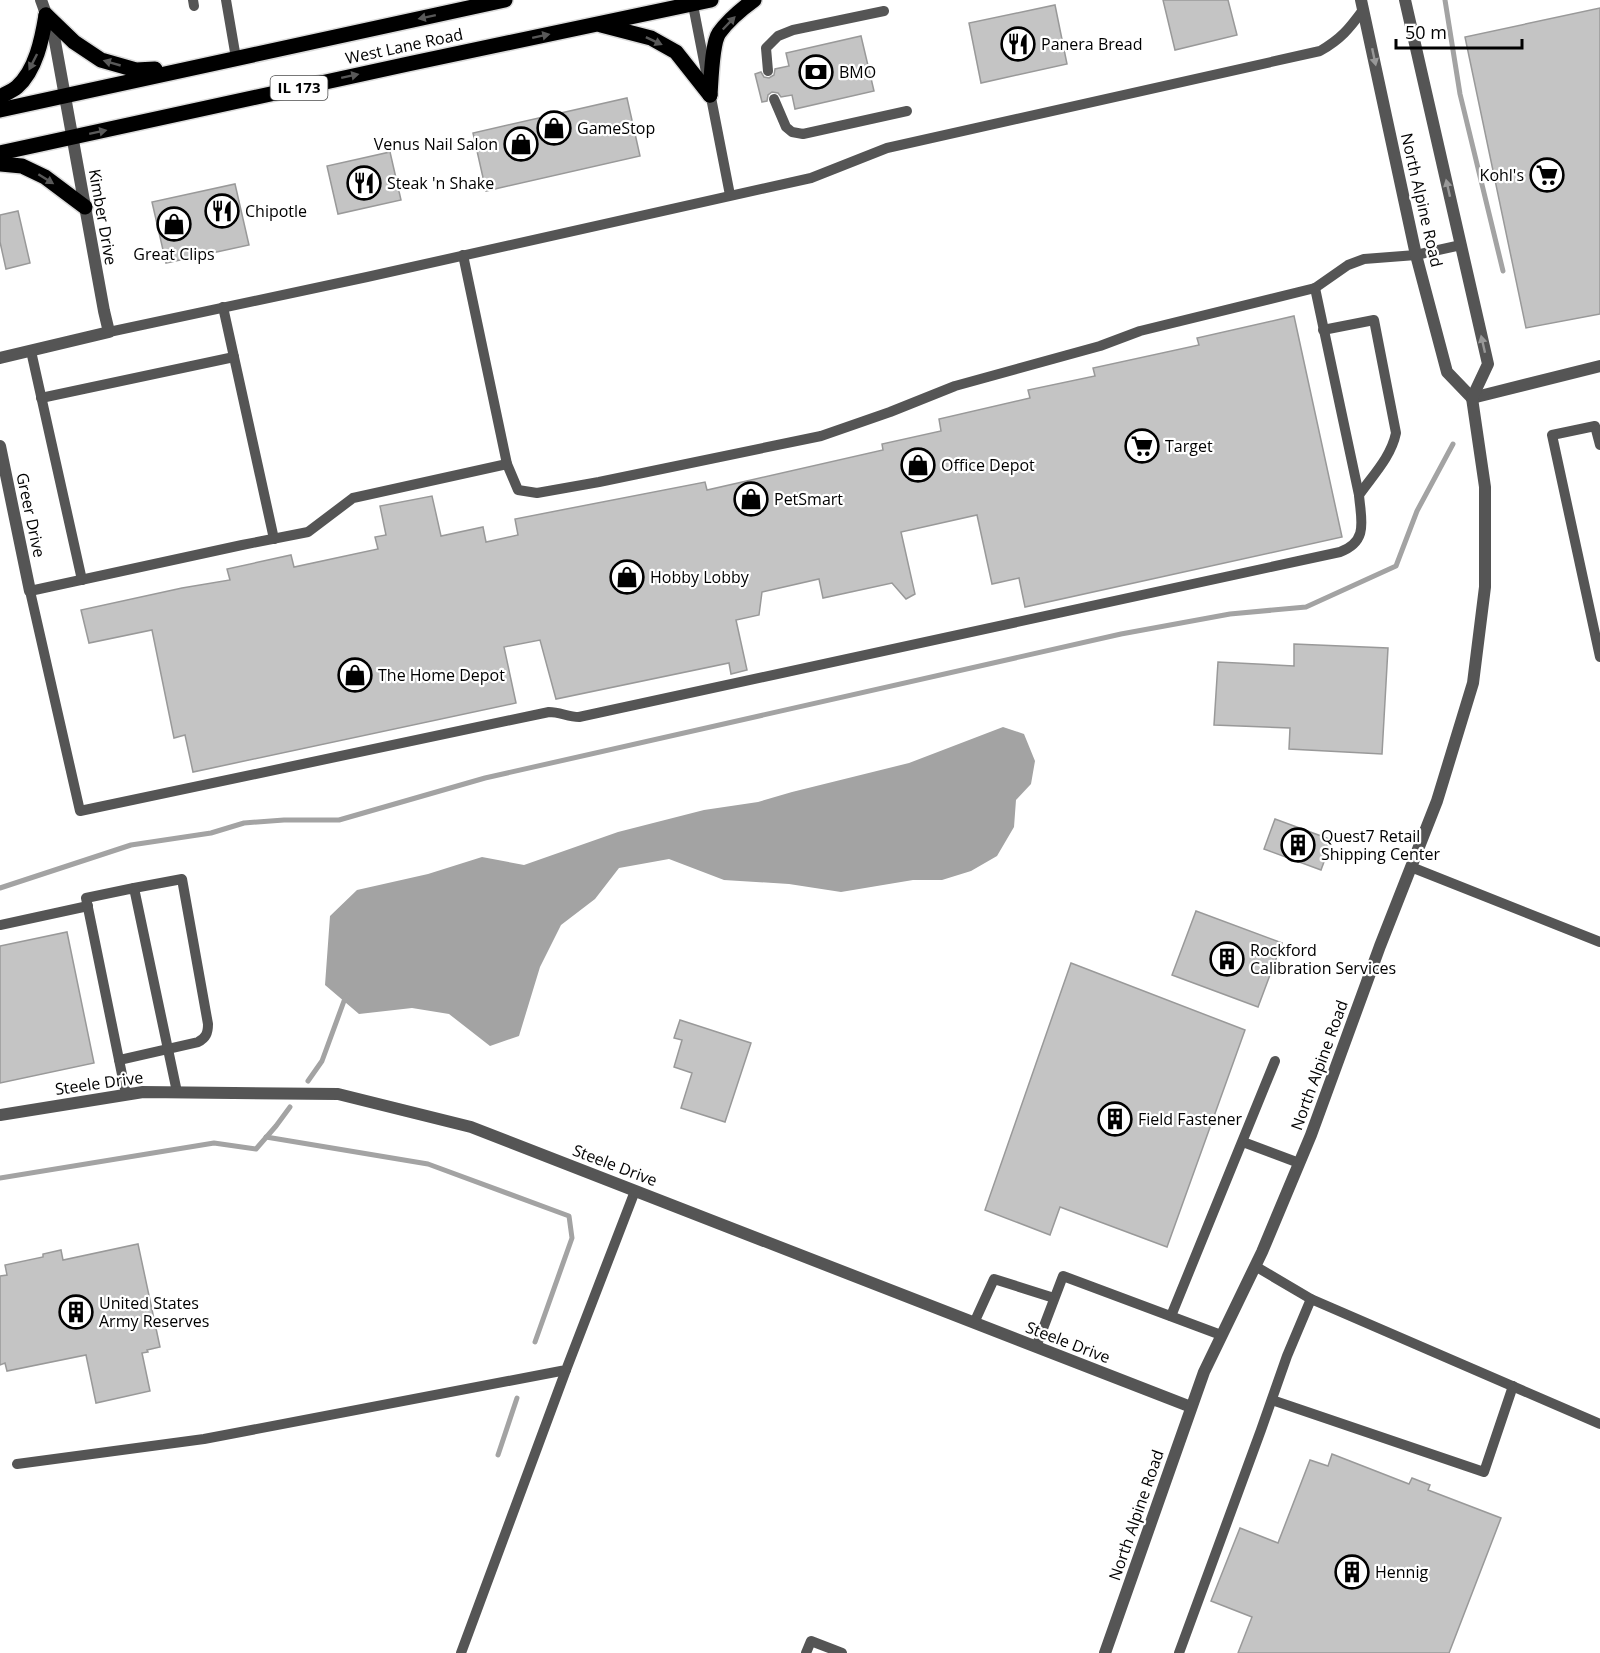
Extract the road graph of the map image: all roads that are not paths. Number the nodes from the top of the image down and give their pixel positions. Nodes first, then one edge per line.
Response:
1 (41, 0) edge
2 (226, 0) edge
3 (505, 0) edge
4 (711, 0) edge
5 (754, 0) edge
6 (1405, 0) edge
7 (692, 2) edge
8 (1362, 5) edge
9 (884, 11) dead end
10 (46, 15) junction
11 (598, 24) junction
12 (236, 58) junction
13 (191, 68) junction
14 (768, 70) dead end
15 (710, 95) junction
16 (65, 96) junction
17 (0, 97) edge
18 (774, 99) dead end
19 (0, 110) edge
20 (907, 111) dead end
21 (72, 138) junction
22 (0, 153) edge
23 (0, 164) edge
24 (730, 195) junction
25 (85, 207) junction
26 (1461, 245) junction
27 (464, 255) junction
28 (1416, 255) junction
29 (1315, 288) junction
30 (223, 307) junction
31 (1323, 330) junction
32 (109, 332) junction
33 (31, 351) junction
34 (234, 357) junction
35 (0, 358) edge
36 (1600, 366) edge
37 (41, 398) junction
38 (1472, 398) junction
39 (1600, 445) edge
40 (0, 446) edge
41 (507, 464) junction
42 (1359, 495) junction
43 (274, 538) junction
44 (82, 580) junction
45 (30, 591) junction
46 (1600, 657) edge
47 (1411, 867) junction
48 (134, 888) junction
49 (88, 906) junction
50 (0, 925) edge
51 (1600, 942) edge
52 (167, 1048) junction
53 (119, 1060) junction
54 (1275, 1061) dead end
55 (177, 1092) junction
56 (126, 1094) junction
57 (0, 1115) edge
58 (1243, 1142) junction
59 (1299, 1163) junction
60 (635, 1191) junction
61 (1255, 1266) junction
62 (1054, 1298) junction
63 (1311, 1299) junction
64 (1171, 1316) junction
65 (974, 1323) junction
66 (1221, 1335) junction
67 (1036, 1347) junction
68 (566, 1370) junction
69 (1513, 1386) junction
70 (1272, 1400) junction
71 (1191, 1407) junction
72 (1600, 1424) edge
73 (17, 1464) dead end
74 (461, 1653) edge
75 (806, 1653) edge
76 (843, 1653) edge
77 (1105, 1653) edge
78 (1179, 1653) edge

1 - 10 street, Kimber Drive
2 - 12 lane
3 -> 12 main road, West Lane Road
4 - 7 main road, West Lane Road / IL 173
15 -> 5 main road
26 -> 6 street, North Alpine Road
7 - 11 main road, West Lane Road / IL 173
7 - 15 lane
8 - 24 lane
8 -> 28 street, North Alpine Road
9 - 14 lane
13 -> 10 main road
10 - 16 street, Kimber Drive
10 -> 17 main road
11 -> 15 main road
21 -> 11 main road, West Lane Road / IL 173
12 - 13 main road, West Lane Road
13 - 16 main road, West Lane Road
15 - 24 lane
16 - 19 main road, West Lane Road
16 - 21 street, Kimber Drive
18 - 20 lane
21 - 22 main road, West Lane Road / IL 173
21 - 25 street, Kimber Drive
23 -> 25 main road
24 - 27 lane
25 - 32 street, Kimber Drive
26 - 28 lane
38 -> 26 street, North Alpine Road
27 - 30 lane
27 - 41 lane
28 - 29 lane
28 - 38 street, North Alpine Road
29 - 31 lane
29 - 41 lane
30 - 32 lane
30 - 34 lane
31 - 42 lane
31 - 42 lane
32 - 33 street
33 - 35 street
33 - 37 lane
34 - 37 lane
34 - 43 lane
36 - 38 street
37 - 44 lane
38 - 47 street, North Alpine Road
39 - 46 lane
40 - 45 street, Greer Drive
41 - 43 lane
42 - 45 lane
43 - 44 lane
44 - 45 lane
47 - 51 lane
47 - 59 street, North Alpine Road
48 - 49 lane
48 - 52 lane
48 - 52 lane
49 - 50 lane
49 - 53 lane
52 - 53 lane
52 - 55 lane
53 - 56 lane
54 - 58 lane
55 - 56 street, Steele Drive
55 - 60 street, Steele Drive
56 - 57 street, Steele Drive
58 - 59 lane
58 - 64 lane
59 - 61 street, North Alpine Road
60 - 65 street, Steele Drive
60 - 68 lane
61 - 63 lane
61 - 66 street, North Alpine Road
62 - 64 lane
62 - 65 lane
62 - 67 lane
63 - 69 lane
63 - 70 lane
64 - 66 lane
65 - 67 street, Steele Drive
66 - 71 street, North Alpine Road
67 - 71 street, Steele Drive
68 - 73 lane
68 - 74 lane
69 - 70 lane
69 - 72 lane
70 - 78 lane
71 - 77 street, North Alpine Road
75 - 76 lane

